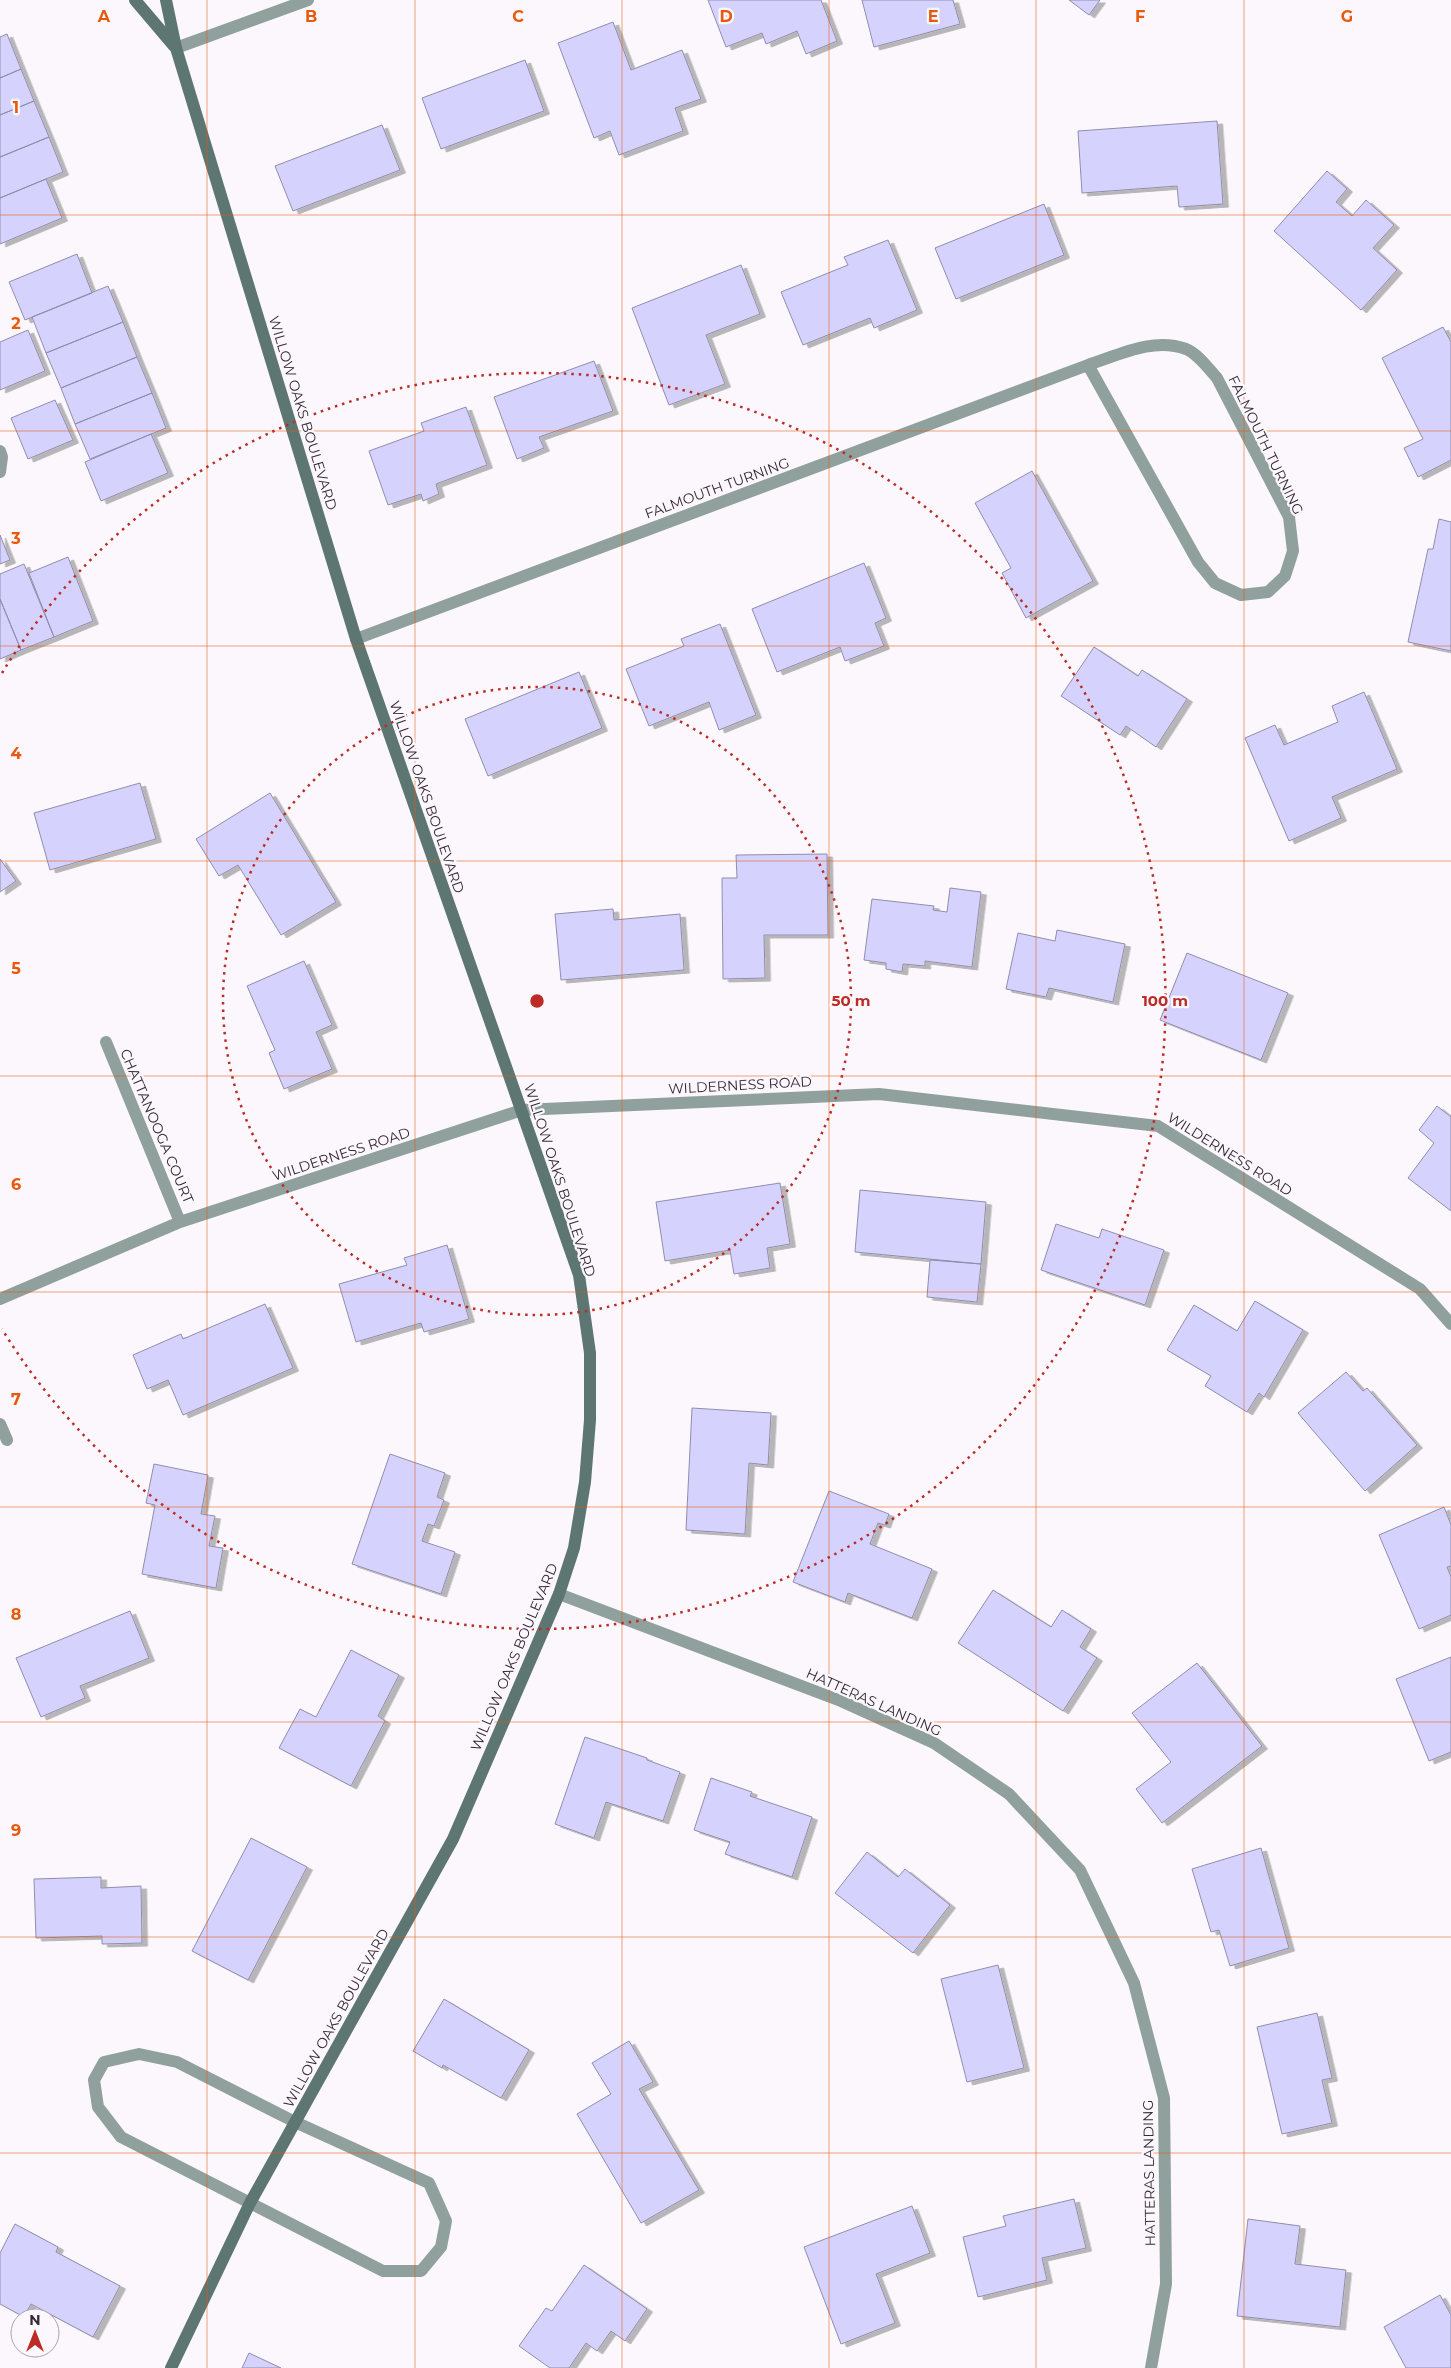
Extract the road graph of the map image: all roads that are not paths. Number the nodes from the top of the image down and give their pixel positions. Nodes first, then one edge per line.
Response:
1 (135, 0) edge
2 (166, 0) edge
3 (308, 0) edge
4 (176, 48) junction
5 (1088, 365) junction
6 (0, 451) edge
7 (0, 472) edge
8 (356, 639) junction
9 (106, 1042) dead end
10 (522, 1110) junction
11 (180, 1222) junction
12 (0, 1299) edge
13 (1451, 1324) edge
14 (0, 1424) edge
15 (7, 1440) dead end
16 (559, 1594) junction
17 (295, 2122) junction
18 (250, 2203) junction
19 (171, 2368) edge
20 (1151, 2368) edge

1 - 4 street, WILLOW OAKS BOULEVARD
2 - 4 street, WILLOW OAKS BOULEVARD
3 - 4 street
4 - 8 street, WILLOW OAKS BOULEVARD
5 - 5 street, FALMOUTH TURNING
5 - 8 street, FALMOUTH TURNING
6 - 7 street
8 - 10 street, WILLOW OAKS BOULEVARD
9 - 11 street, CHATTANOOGA COURT
10 - 11 street, WILDERNESS ROAD
10 - 13 street, WILDERNESS ROAD
10 - 16 street, WILLOW OAKS BOULEVARD
11 - 12 street, WILDERNESS ROAD
14 - 15 street
16 - 17 street, WILLOW OAKS BOULEVARD
16 - 20 street, HATTERAS LANDING
17 - 18 street, WILLOW OAKS BOULEVARD
17 - 18 street
17 - 18 street
18 - 19 street, WILLOW OAKS BOULEVARD

